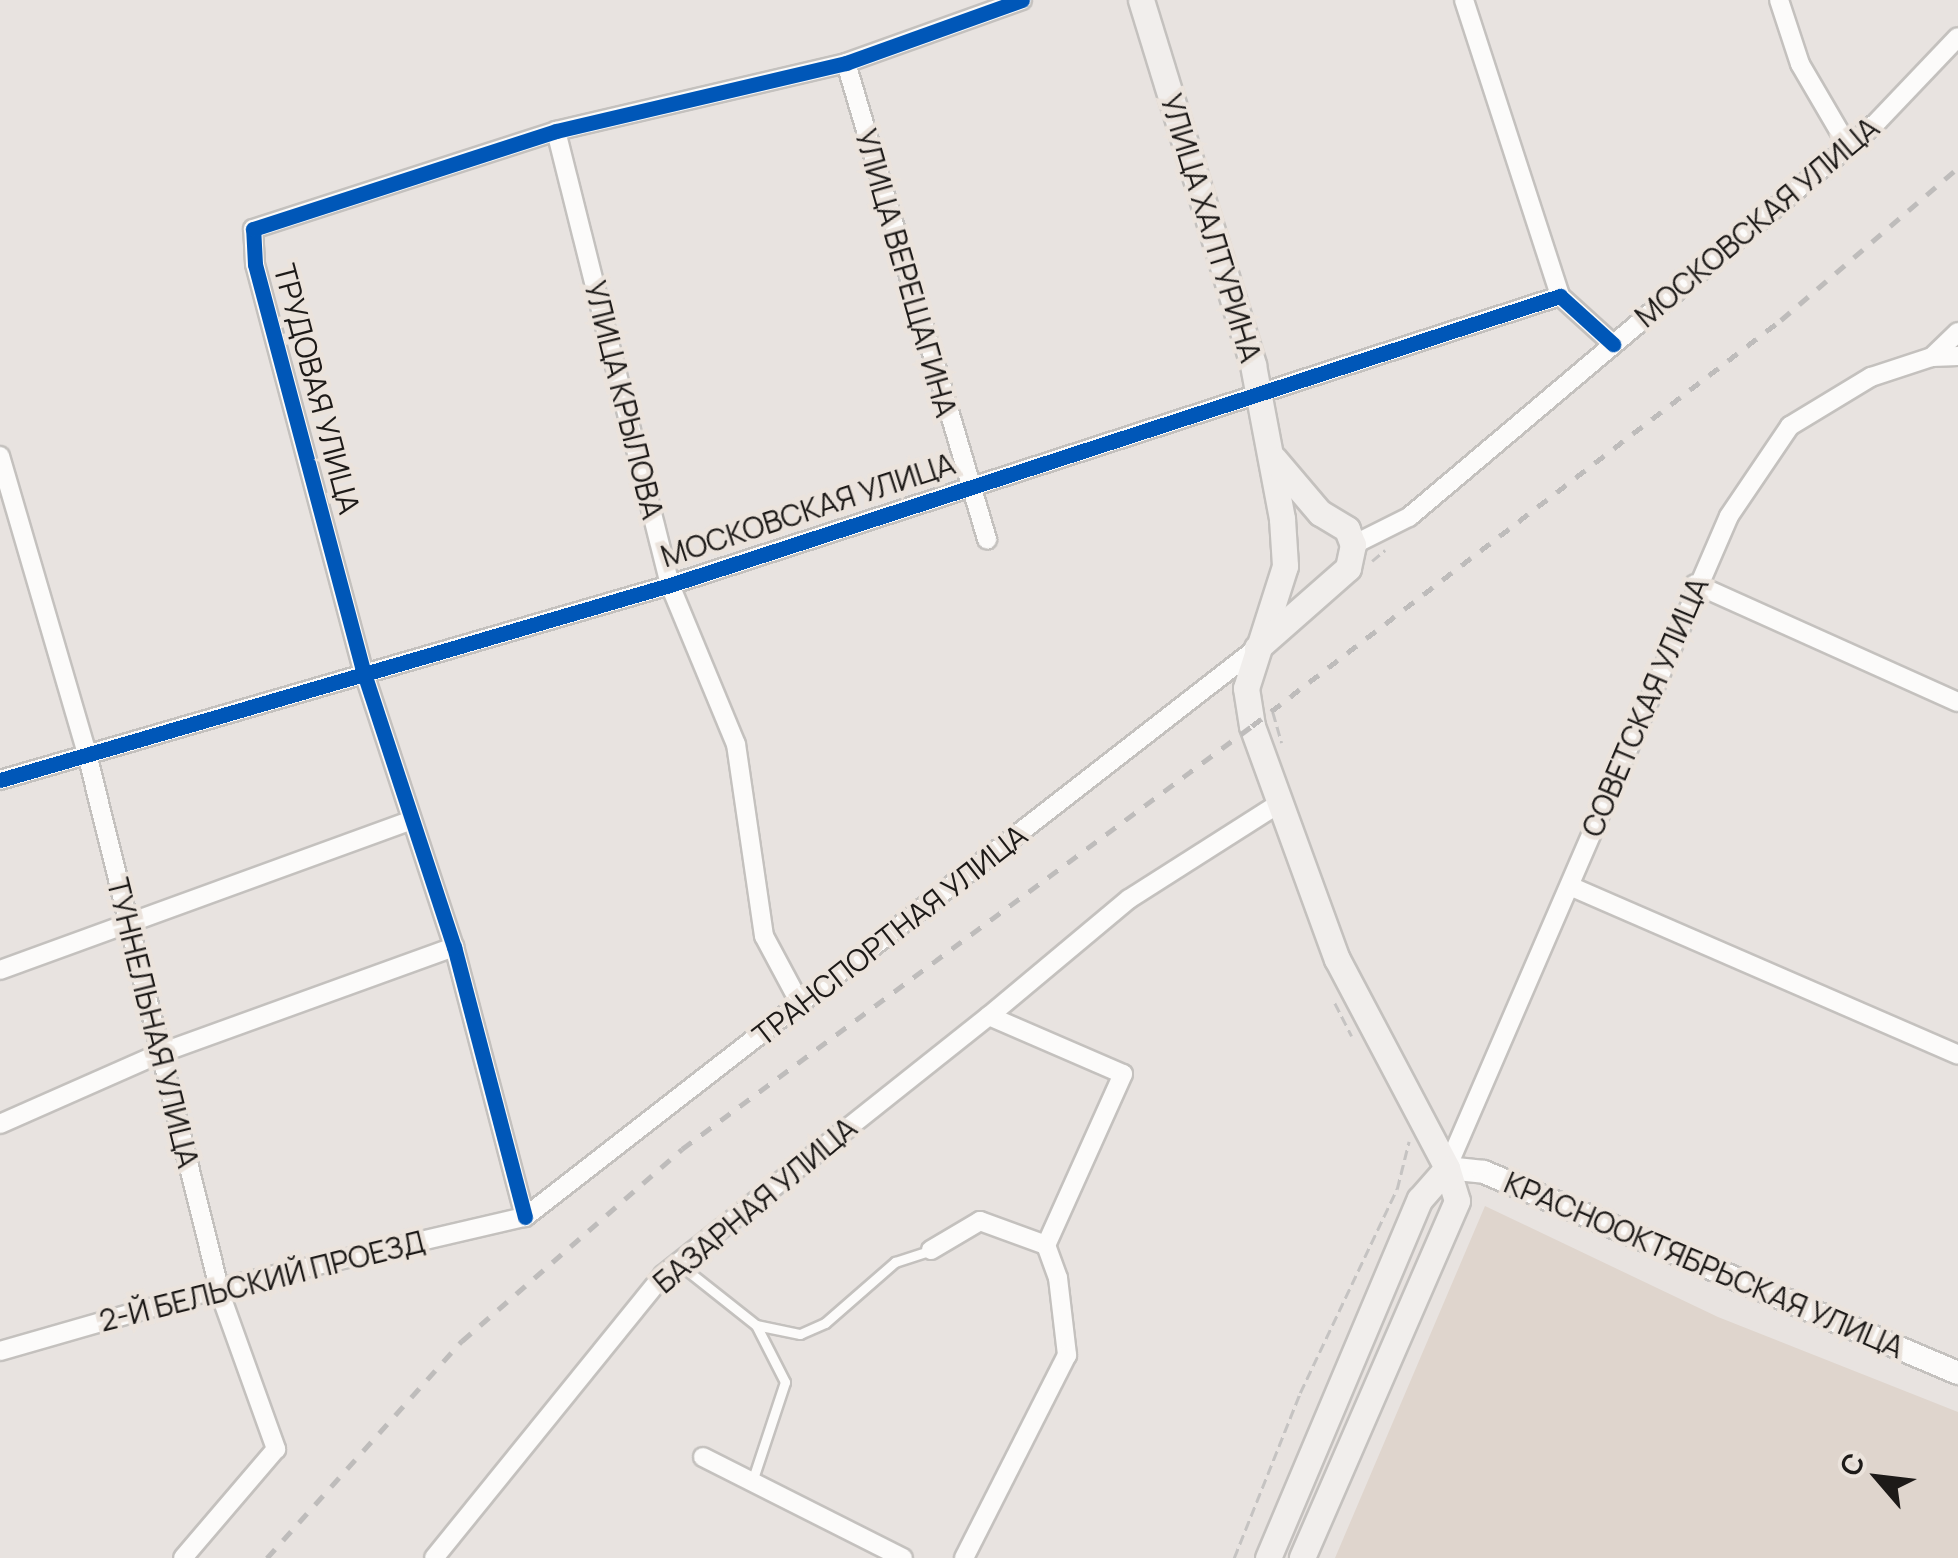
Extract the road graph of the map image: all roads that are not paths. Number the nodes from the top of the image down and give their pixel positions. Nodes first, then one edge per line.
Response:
1 (1022, 0) edge
2 (1142, 0) edge
3 (1464, 0) edge
4 (1780, 0) edge
5 (1958, 37) edge
6 (846, 63) junction
7 (556, 131) junction
8 (1848, 146) junction
9 (1560, 296) junction
10 (1958, 332) edge
11 (1613, 344) junction
12 (1958, 356) edge
13 (1932, 357) junction
14 (1259, 389) junction
15 (0, 456) edge
16 (1272, 458) junction
17 (968, 486) junction
18 (1320, 513) junction
19 (1282, 538) junction
20 (986, 540) dead end
21 (1360, 555) junction
22 (1285, 566) junction
23 (1330, 583) junction
24 (1695, 584) junction
25 (670, 585) junction
26 (1253, 650) junction
27 (364, 674) junction
28 (1958, 702) edge
29 (88, 754) junction
30 (0, 780) edge
31 (1278, 804) junction
32 (412, 820) junction
33 (1570, 886) junction
34 (129, 923) junction
35 (454, 947) junction
36 (0, 970) edge
37 (802, 1008) junction
38 (988, 1016) junction
39 (161, 1053) junction
40 (1958, 1055) edge
41 (0, 1124) edge
42 (1447, 1168) junction
43 (525, 1217) junction
44 (1046, 1246) junction
45 (931, 1250) joint
46 (678, 1263) junction
47 (219, 1288) junction
48 (756, 1325) junction
49 (0, 1351) edge
50 (1958, 1373) edge
51 (703, 1457) dead end
52 (752, 1482) junction
53 (184, 1558) edge
54 (434, 1558) edge
55 (903, 1558) edge
56 (964, 1558) edge
57 (1268, 1558) edge
58 (1302, 1558) edge

1 - 6 street, ТРУДОВАЯ УЛИЦА
2 - 14 main road, УЛИЦА ХАЛТУРИНА
3 - 9 street
4 - 8 street
5 - 8 street, МОСКОВСКАЯ УЛИЦА
6 - 7 street, ТРУДОВАЯ УЛИЦА
6 - 17 street, УЛИЦА ВЕРЕЩАГИНА
7 - 25 street, УЛИЦА КРЫЛОВА
7 - 27 street, ТРУДОВАЯ УЛИЦА
8 - 11 street, МОСКОВСКАЯ УЛИЦА
9 - 11 street, МОСКОВСКАЯ УЛИЦА
9 - 14 street, МОСКОВСКАЯ УЛИЦА
10 - 13 street
11 - 21 street
12 - 13 street, СОВЕТСКАЯ УЛИЦА
13 - 24 street, СОВЕТСКАЯ УЛИЦА
14 - 16 main road, УЛИЦА ХАЛТУРИНА
14 - 17 street, МОСКОВСКАЯ УЛИЦА
15 - 29 street, ТУННЕЛЬНАЯ УЛИЦА
16 - 18 main road
16 - 19 main road, УЛИЦА ХАЛТУРИНА
17 - 20 street, УЛИЦА ВЕРЕЩАГИНА
17 - 25 street, МОСКОВСКАЯ УЛИЦА
18 - 19 main road
18 - 21 main road
19 - 22 main road
21 - 23 main road
22 - 23 main road
22 - 26 main road
23 - 26 main road
24 - 28 street
24 - 33 street, СОВЕТСКАЯ УЛИЦА
25 - 27 street, МОСКОВСКАЯ УЛИЦА
25 - 37 street, УЛИЦА КРЫЛОВА
26 - 31 main road
26 - 37 street, ТРАНСПОРТНАЯ УЛИЦА
27 - 29 street, МОСКОВСКАЯ УЛИЦА
27 - 32 street, ТРУДОВАЯ УЛИЦА
29 - 30 street, МОСКОВСКАЯ УЛИЦА
29 - 34 street, ТУННЕЛЬНАЯ УЛИЦА
31 - 38 street, БАЗАРНАЯ УЛИЦА
31 - 42 main road
32 - 34 street
32 - 35 street, ТРУДОВАЯ УЛИЦА
33 - 40 street
33 - 42 street, СОВЕТСКАЯ УЛИЦА
34 - 36 street
34 - 39 street, ТУННЕЛЬНАЯ УЛИЦА
35 - 39 street
35 - 43 street, ТРУДОВАЯ УЛИЦА
37 - 43 street, ТРАНСПОРТНАЯ УЛИЦА
38 - 44 street
38 - 46 street, БАЗАРНАЯ УЛИЦА
39 - 41 street
39 - 47 street, ТУННЕЛЬНАЯ УЛИЦА
42 - 50 street, КРАСНООКТЯБРЬСКАЯ УЛИЦА
42 - 57 main road, СОВЕТСКАЯ УЛИЦА
42 - 58 main road, СОВЕТСКАЯ УЛИЦА
43 - 47 street, 2-Й БЕЛЬСКИЙ ПРОЕЗД
44 - 45 street
44 - 56 street
45 - 48 lane
46 - 48 lane
46 - 54 street, БАЗАРНАЯ УЛИЦА
47 - 49 street, 2-Й БЕЛЬСКИЙ ПРОЕЗД
47 - 53 street, ТУННЕЛЬНАЯ УЛИЦА
48 - 52 lane
51 - 52 street
52 - 55 street

